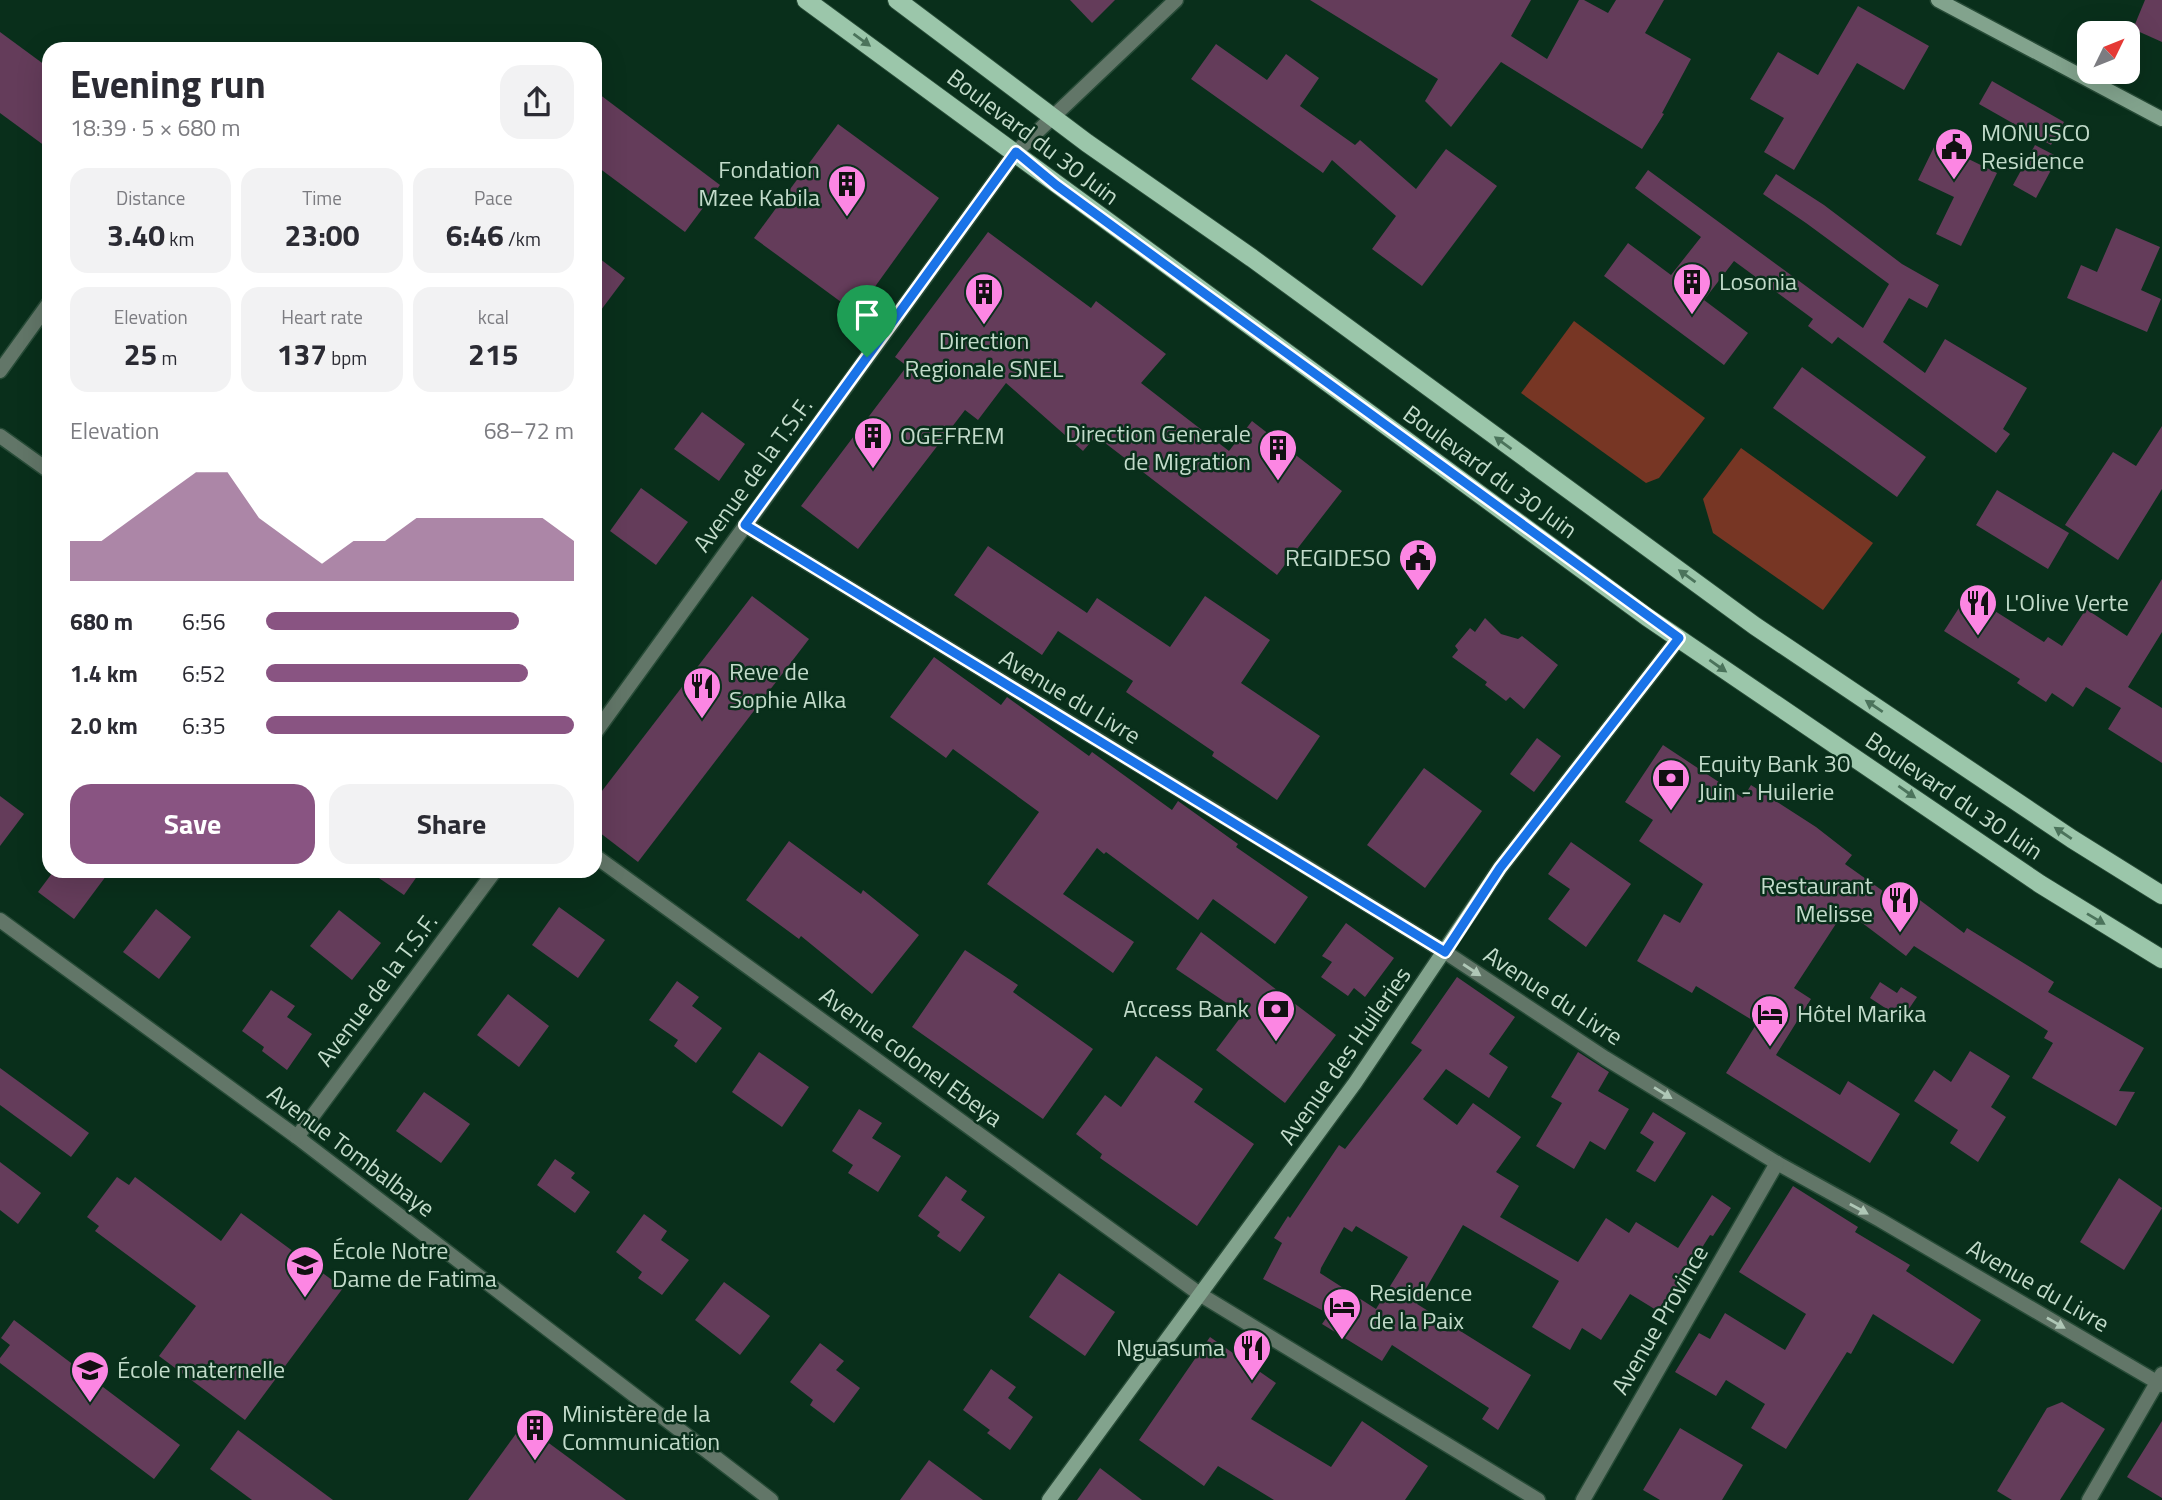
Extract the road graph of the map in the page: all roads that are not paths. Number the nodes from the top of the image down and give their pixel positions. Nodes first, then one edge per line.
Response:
1 (806, 0) edge
2 (897, 0) edge
3 (1176, 0) edge
4 (1938, 0) edge
5 (1053, 117) junction
6 (2162, 119) edge
7 (1016, 152) junction
8 (42, 313) edge
9 (0, 371) edge
10 (0, 436) edge
11 (42, 466) edge
12 (745, 525) junction
13 (1679, 638) junction
14 (602, 723) edge
15 (602, 861) edge
16 (490, 878) edge
17 (2162, 895) edge
18 (0, 920) edge
19 (1445, 952) junction
20 (2162, 959) edge
21 (298, 1136) junction
22 (1777, 1163) junction
23 (1201, 1295) junction
24 (2160, 1380) edge
25 (771, 1500) edge
26 (1049, 1500) edge
27 (1538, 1500) edge
28 (1583, 1500) edge
29 (2090, 1500) edge

1 -> 7 main road, Boulevard du 30 Juin
2 - 5 main road, Boulevard du 30 Juin
3 - 5 street, Avenue de la T.S.F.
4 - 6 main road
5 - 7 street, Avenue de la T.S.F.
17 -> 5 main road, Boulevard du 30 Juin
7 - 12 street, Avenue de la T.S.F.
7 - 13 main road, Boulevard du 30 Juin
8 - 9 street
10 - 11 street
12 - 14 street, Avenue de la T.S.F.
12 - 19 street, Avenue du Livre
13 - 19 main road, Avenue des Huileries
13 -> 20 main road, Boulevard du 30 Juin
15 - 23 street, Avenue colonel Ebeya
16 - 21 street, Avenue de la T.S.F.
18 - 21 street, Avenue Tombalbaye
19 -> 22 street, Avenue du Livre
19 - 23 main road, Avenue des Huileries
21 - 25 street, Avenue Tombalbaye
22 -> 24 street, Avenue du Livre
22 - 28 street, Avenue Province
23 - 26 main road, Avenue des Huileries
23 - 27 street
24 - 29 street

